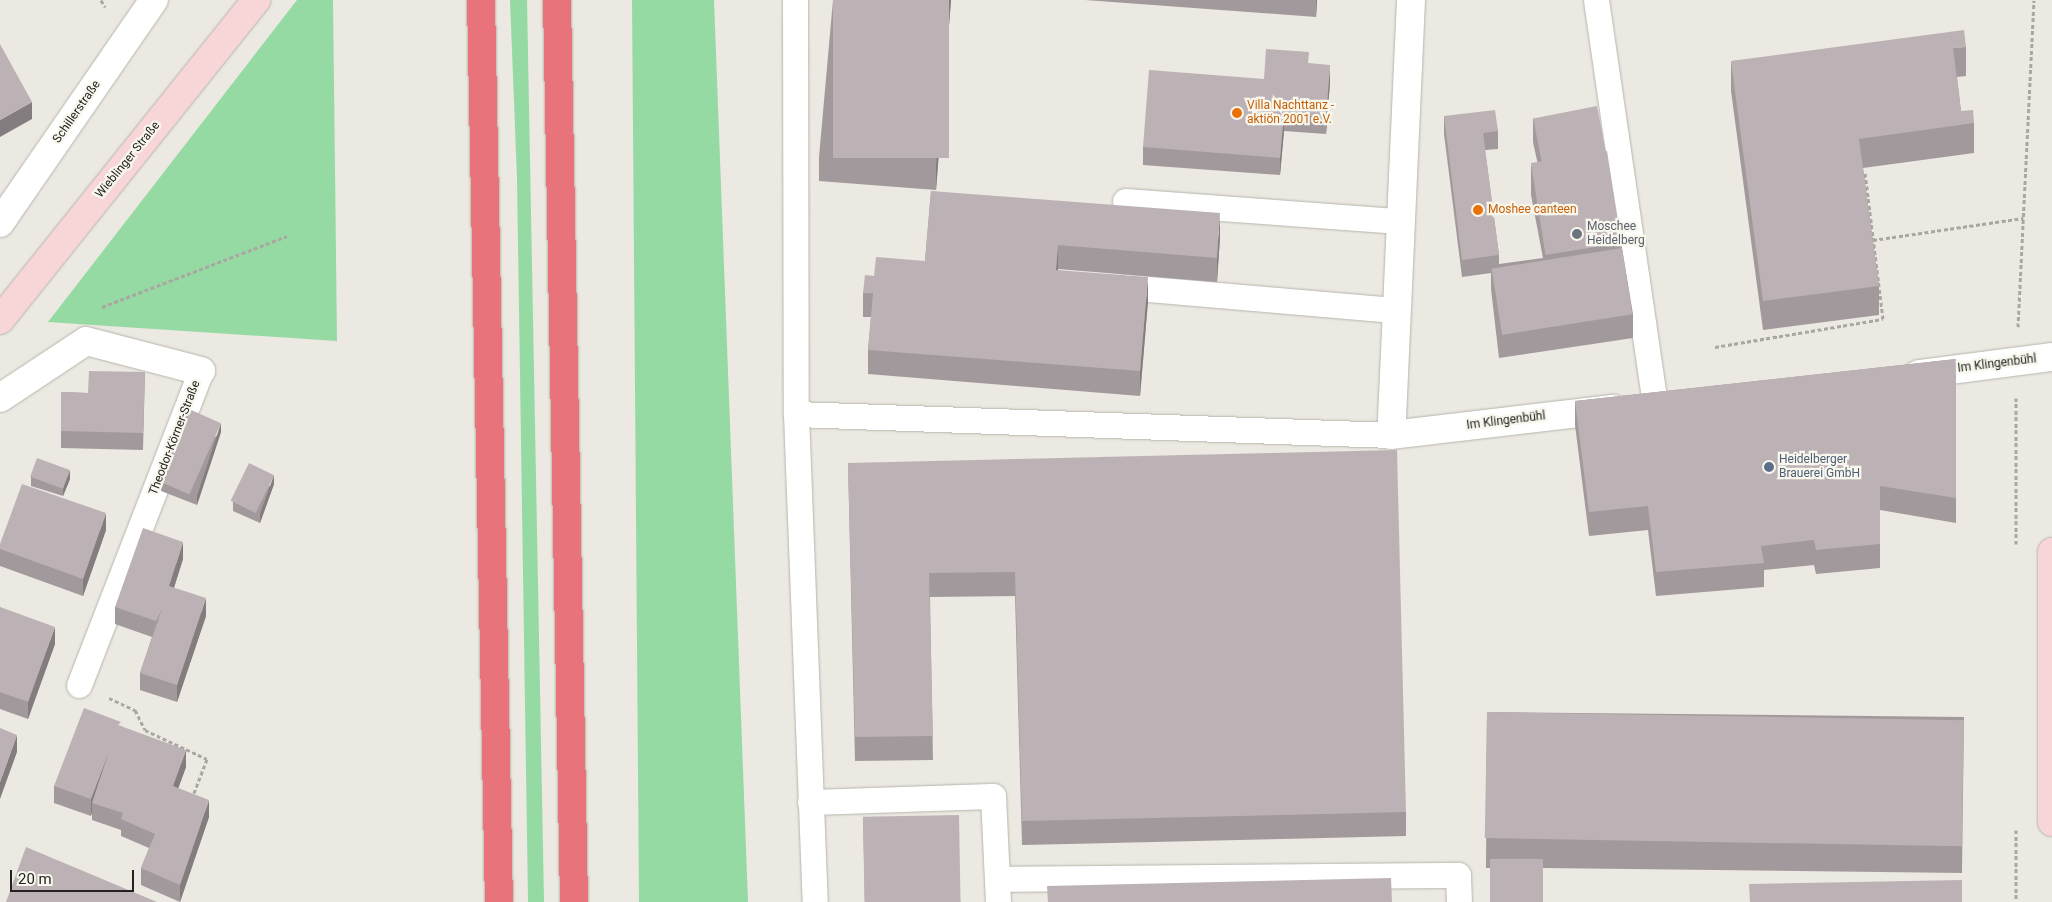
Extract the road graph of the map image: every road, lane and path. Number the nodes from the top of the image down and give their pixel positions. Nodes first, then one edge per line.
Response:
1 (154, 0) edge
2 (256, 0) edge
3 (481, 0) edge
4 (557, 0) edge
5 (796, 0) edge
6 (1411, 0) edge
7 (1596, 0) edge
8 (2034, 0) edge
9 (1865, 173) edge
10 (1125, 201) dead end
11 (2023, 218) junction
12 (1400, 221) junction
13 (0, 223) edge
14 (287, 236) dead end
15 (1874, 240) junction
16 (1126, 287) edge
17 (1396, 310) junction
18 (0, 320) edge
19 (86, 340) junction
20 (1715, 347) dead end
21 (2052, 357) edge
22 (2017, 363) junction
23 (201, 371) joint
24 (1889, 377) edge
25 (0, 398) edge
26 (1683, 400) edge
27 (1655, 404) junction
28 (796, 414) junction
29 (1391, 435) junction
30 (2016, 550) dead end
31 (2052, 552) edge
32 (79, 685) joint
33 (194, 795) edge
34 (810, 802) junction
35 (2052, 822) edge
36 (2016, 824) dead end
37 (997, 891) edge
38 (498, 902) edge
39 (574, 902) edge
40 (815, 902) edge
41 (1459, 902) edge
42 (2016, 902) edge

1 - 13 street, Schillerstraße
2 - 18 street, Wieblinger Straße
3 - 38 highway
4 - 39 highway
5 - 28 lane
6 - 12 street
7 - 27 lane
8 - 11 path
9 - 15 path
10 - 12 lane
11 - 15 path
11 - 22 path
12 - 17 street
14 - 19 path
15 - 20 path
16 - 17 lane
17 - 29 street
19 - 23 street, Theodor-Körner-Straße
19 - 25 street
21 - 22 street, Im Klingenbühl
22 - 24 street, Im Klingenbühl
22 - 30 path
23 - 32 lane, Theodor-Körner-Straße
26 - 27 street, Im Klingenbühl
27 - 29 street, Im Klingenbühl
28 - 29 lane
28 - 34 lane
31 - 35 street
32 - 33 path
34 - 37 lane
34 - 40 lane
36 - 42 path
37 - 41 lane

